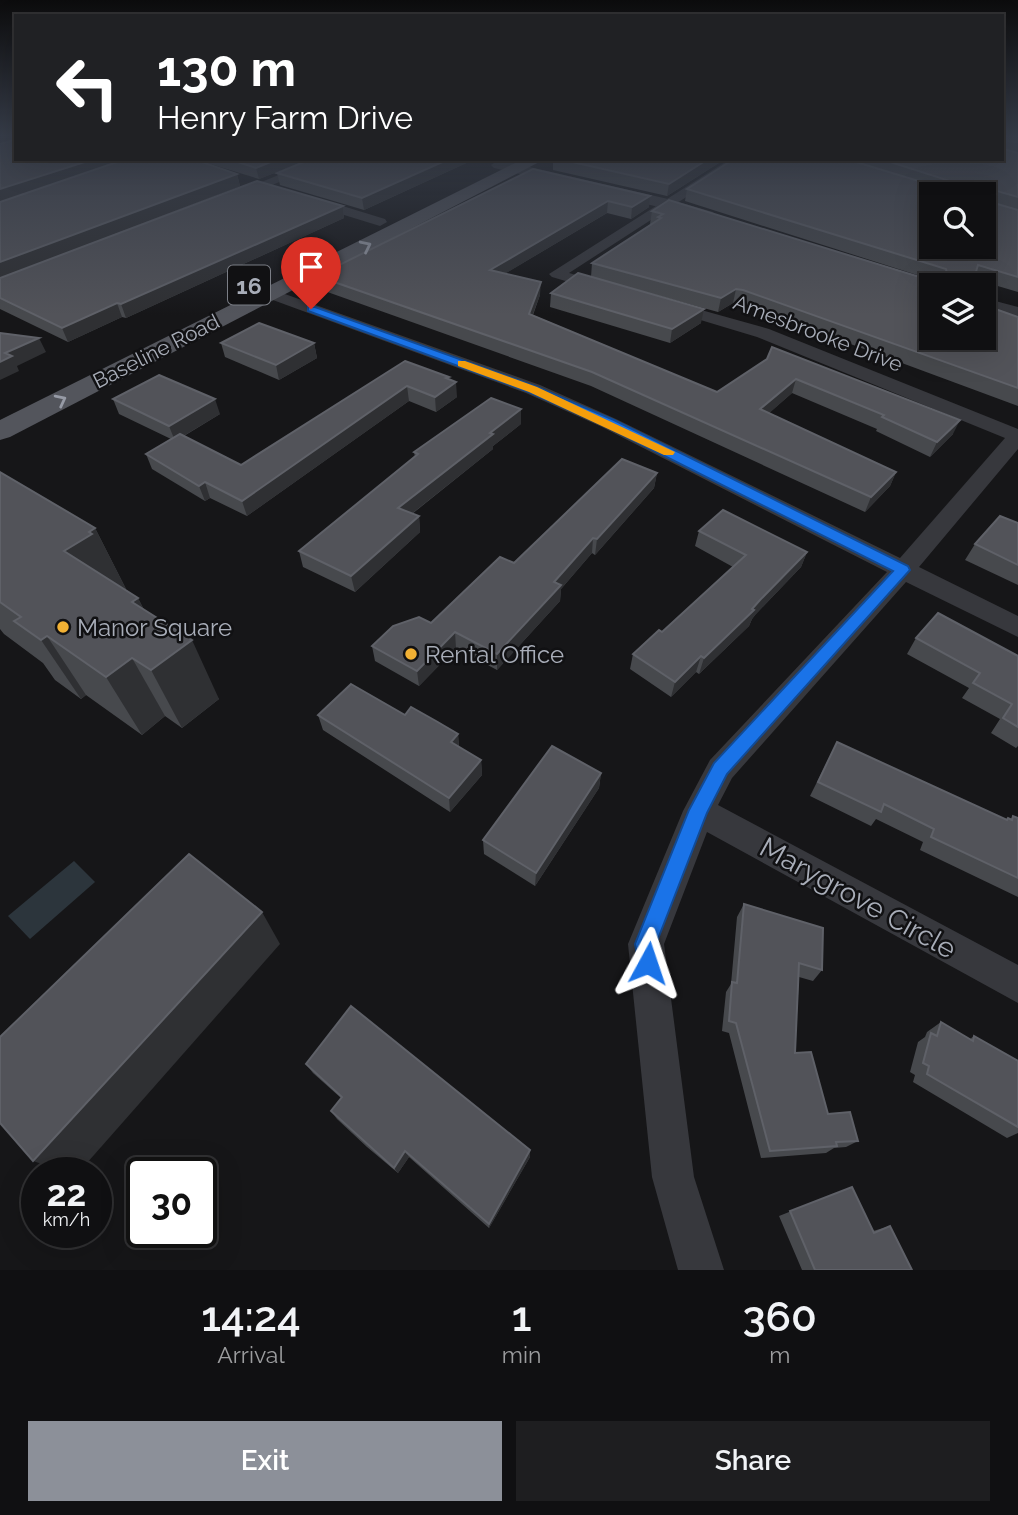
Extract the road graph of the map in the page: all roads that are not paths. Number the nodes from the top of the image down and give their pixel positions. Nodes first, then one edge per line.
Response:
1 (232, 196) edge
2 (297, 196) edge
3 (437, 196) edge
4 (449, 196) edge
5 (637, 196) edge
6 (680, 196) edge
7 (223, 200) edge
8 (668, 204) junction
9 (380, 222) junction
10 (724, 222) edge
11 (268, 293) junction
12 (627, 294) edge
13 (652, 301) edge
14 (996, 308) edge
15 (1018, 314) edge
16 (12, 400) dead end
17 (0, 431) edge
18 (1018, 436) edge
19 (903, 570) junction
20 (1018, 627) edge
21 (699, 810) junction
22 (1018, 985) edge
23 (701, 1270) edge

1 - 7 street
2 - 9 street
3 - 9 main road, Baseline Road / 16
11 -> 4 main road, Baseline Road / 16
5 - 8 street
6 - 8 street
8 - 10 street
8 - 12 street
9 - 16 main road, Baseline Road / 16
17 -> 11 main road, Baseline Road / 16
11 - 19 street
13 - 18 street, Amesbrooke Drive
14 - 15 street
18 - 19 street
19 - 20 street
19 - 21 street
21 - 22 street, Marygrove Circle
21 - 23 street

